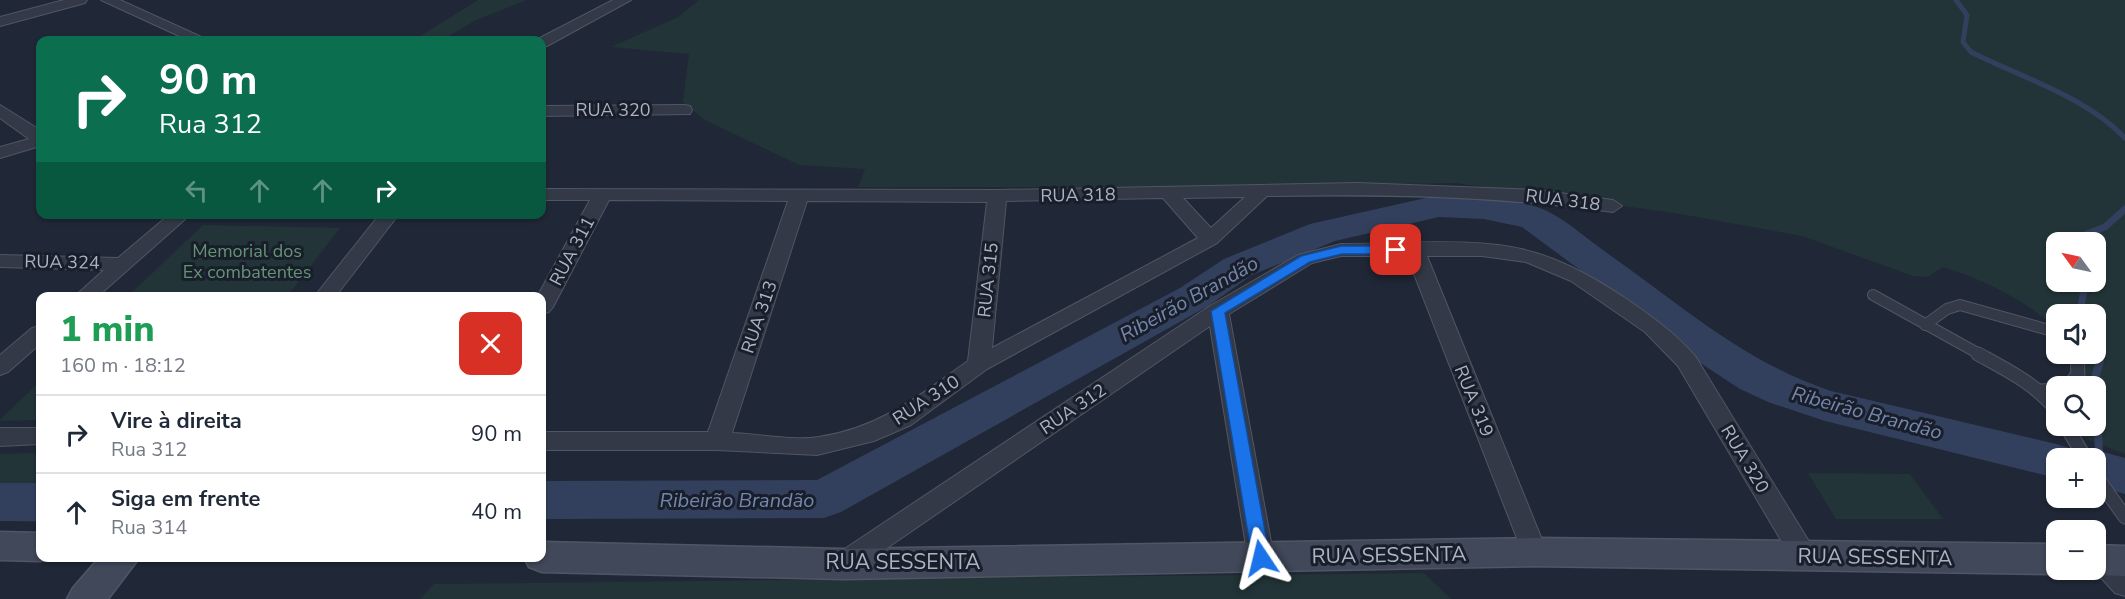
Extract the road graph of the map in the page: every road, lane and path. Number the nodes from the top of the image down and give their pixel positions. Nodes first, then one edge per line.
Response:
1 (80, 0) edge
2 (108, 0) edge
3 (624, 0) edge
4 (0, 22) edge
5 (191, 36) edge
6 (546, 41) edge
7 (0, 110) edge
8 (684, 110) dead end
9 (546, 111) edge
10 (36, 137) edge
11 (36, 141) edge
12 (0, 153) edge
13 (1262, 192) junction
14 (1168, 193) junction
15 (546, 194) edge
16 (800, 194) junction
17 (602, 195) junction
18 (997, 196) junction
19 (1613, 206) dead end
20 (176, 219) edge
21 (386, 219) edge
22 (1210, 239) junction
23 (1415, 250) junction
24 (0, 261) edge
25 (124, 264) junction
26 (90, 292) edge
27 (328, 292) edge
28 (1873, 296) dead end
29 (546, 300) edge
30 (1218, 311) junction
31 (1925, 325) junction
32 (2046, 329) edge
33 (36, 336) edge
34 (1687, 361) joint
35 (979, 364) junction
36 (0, 367) edge
37 (2041, 391) junction
38 (2046, 391) edge
39 (2046, 397) edge
40 (36, 436) edge
41 (0, 437) edge
42 (546, 441) edge
43 (717, 441) junction
44 (2106, 493) edge
45 (2125, 517) edge
46 (0, 546) edge
47 (36, 547) edge
48 (1534, 552) junction
49 (1804, 556) junction
50 (546, 557) edge
51 (1261, 558) junction
52 (2046, 559) edge
53 (118, 562) edge
54 (843, 564) junction
55 (86, 599) edge

1 - 4 street
2 - 5 street
3 - 6 street
7 - 10 street
8 - 9 street, RUA 320
11 - 12 street
13 - 14 street, RUA 318
13 - 19 street, RUA 318
13 - 22 street, RUA 310
14 - 18 street, RUA 318
14 - 22 street
15 - 17 street, RUA 318
16 - 17 street, RUA 318
16 - 18 street, RUA 318
16 - 43 street, RUA 313
17 - 29 street, RUA 311
18 - 35 street, RUA 315
20 - 25 street
21 - 27 street
22 - 35 street, RUA 310
23 - 30 street, RUA 312
23 - 34 street, RUA 312
23 - 48 street, RUA 319
24 - 25 street, RUA 324
25 - 26 street
28 - 31 lane
30 - 51 street
30 - 54 street, RUA 312
31 - 32 lane
31 - 37 lane
33 - 36 street
34 - 49 street, RUA 320
35 - 43 street, RUA 310
37 - 38 lane
37 - 39 lane
40 - 41 street
42 - 43 street, RUA 310
44 - 45 lane
46 - 47 street
48 - 49 street, RUA SESSENTA
48 - 51 street, RUA SESSENTA
49 - 52 street, RUA SESSENTA
50 - 54 street, RUA SESSENTA
51 - 54 street, RUA SESSENTA
53 - 55 street

